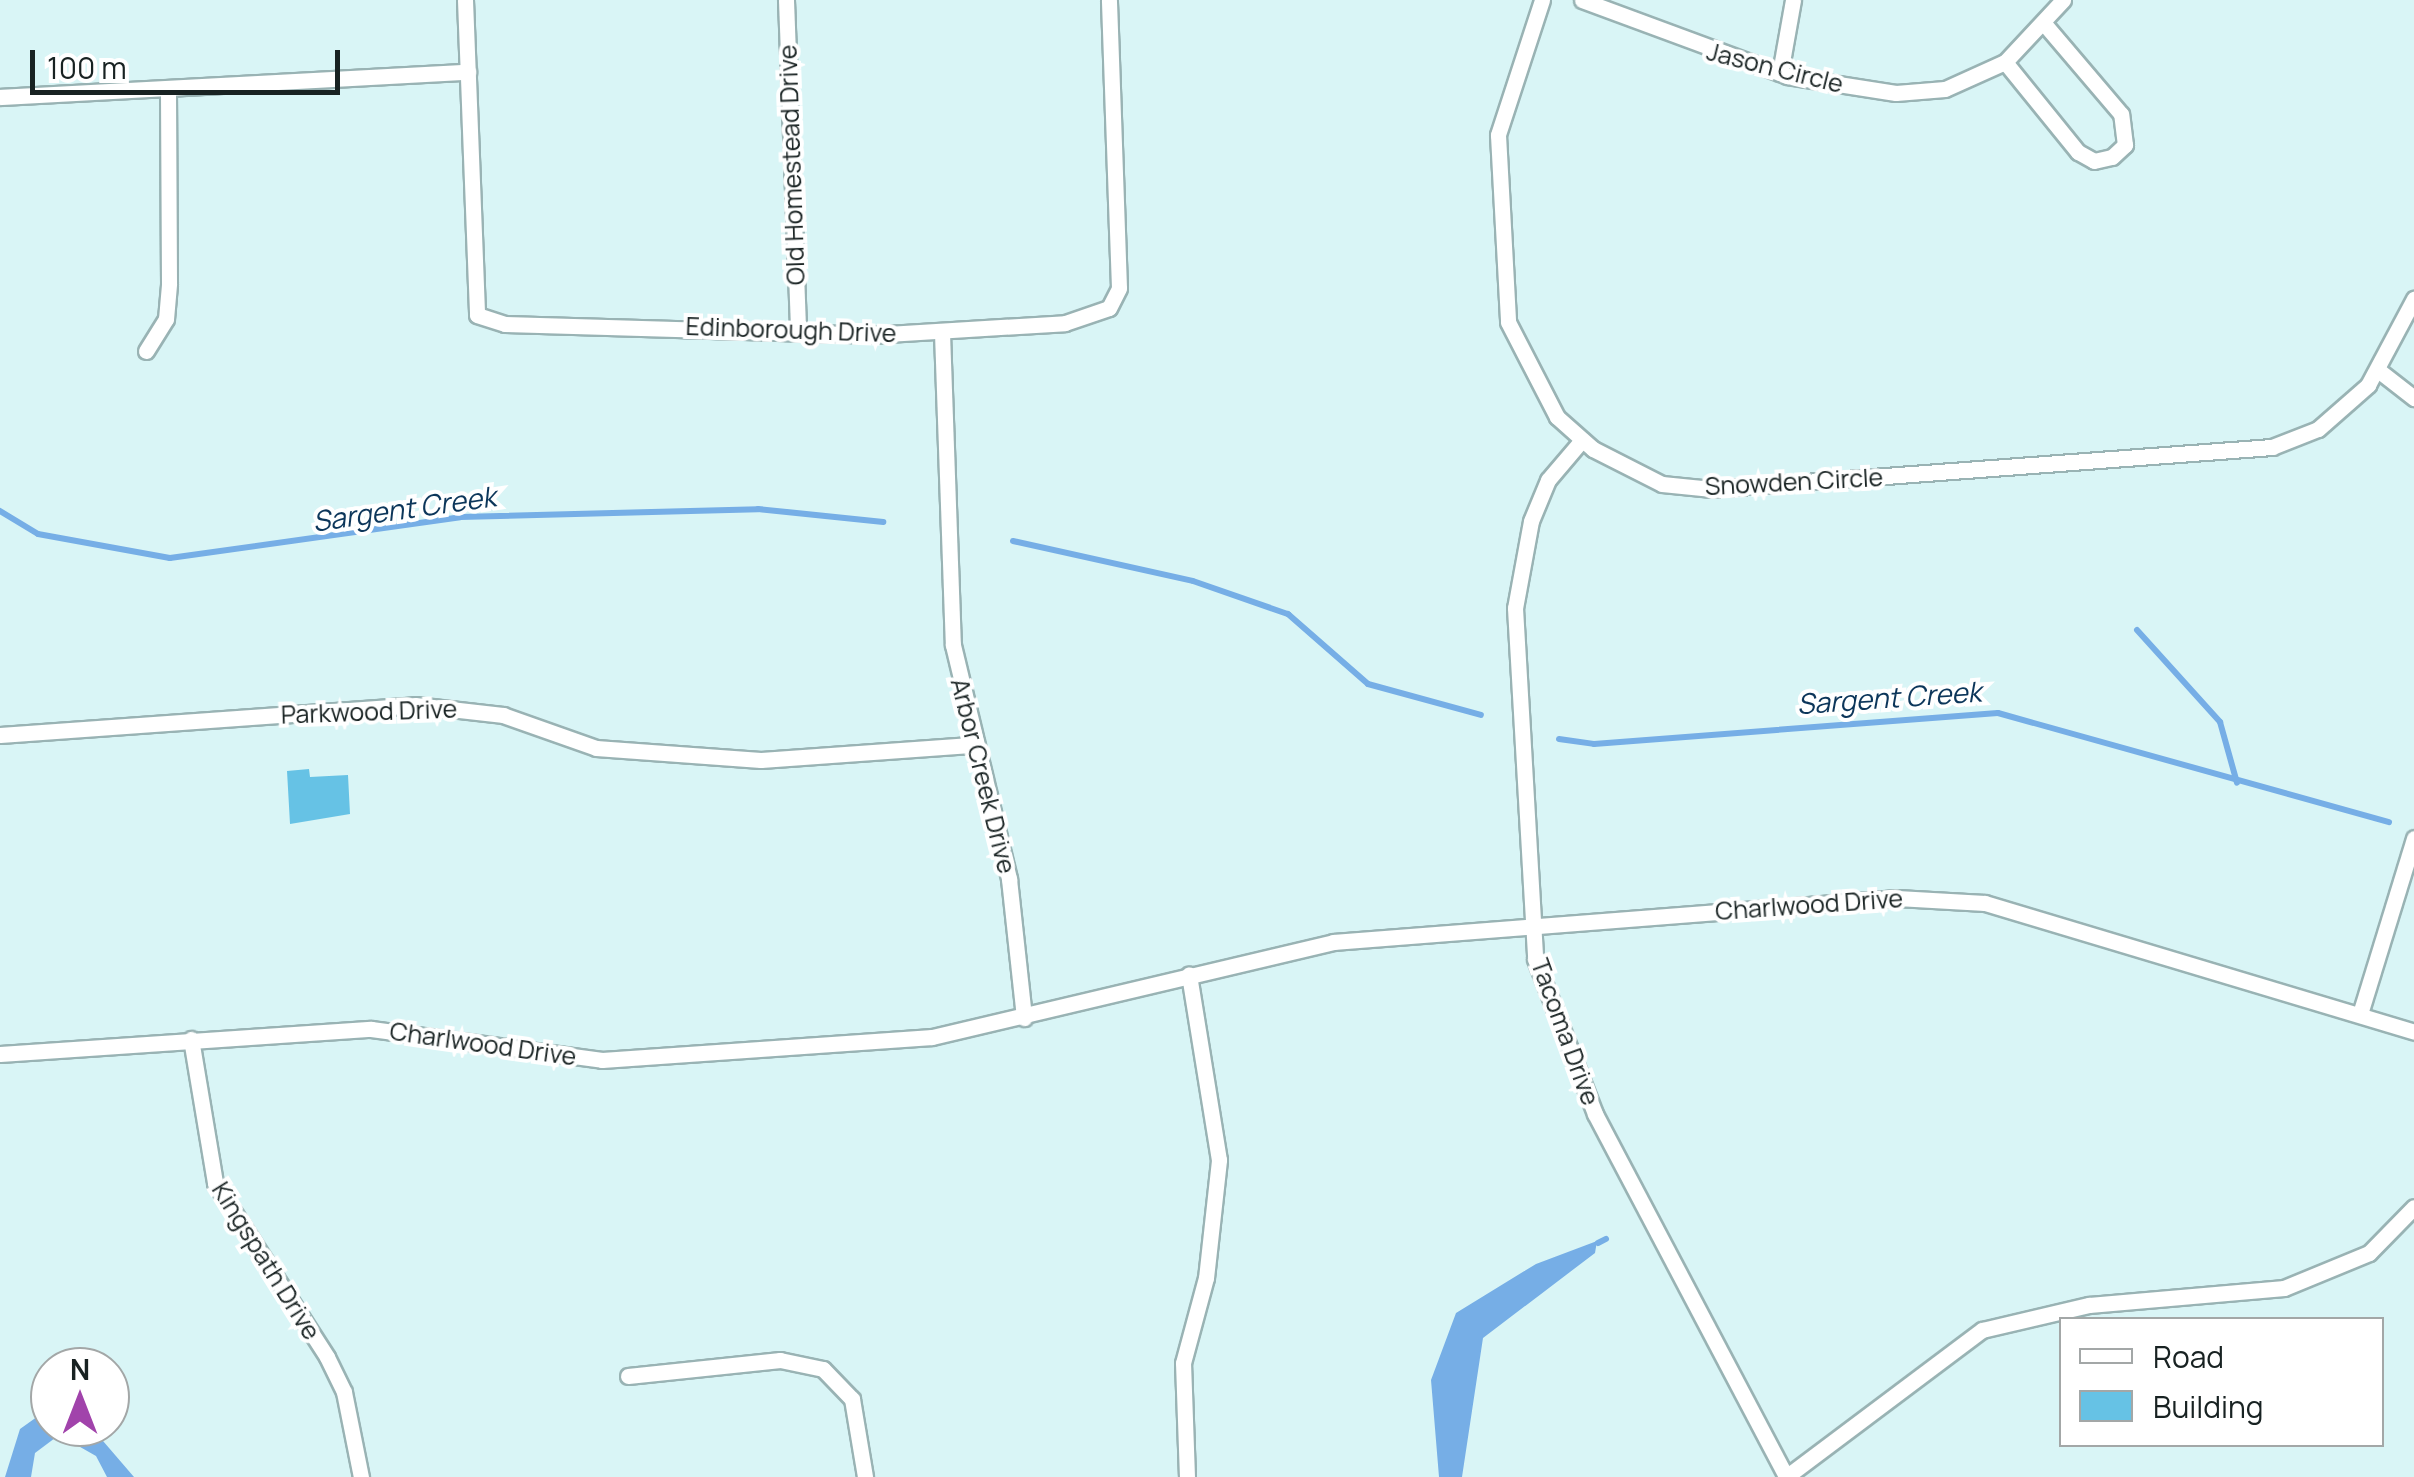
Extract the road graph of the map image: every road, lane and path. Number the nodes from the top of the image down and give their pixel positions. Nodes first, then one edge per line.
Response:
1 (464, 0) edge
2 (786, 0) edge
3 (1109, 0) edge
4 (1542, 0) edge
5 (1582, 0) edge
6 (1793, 0) edge
7 (2064, 0) edge
8 (2046, 26) junction
9 (2005, 62) junction
10 (468, 72) junction
11 (1780, 73) junction
12 (168, 90) junction
13 (0, 96) edge
14 (2414, 298) edge
15 (798, 329) junction
16 (942, 333) junction
17 (146, 351) dead end
18 (2378, 370) junction
19 (2414, 398) edge
20 (1582, 440) junction
21 (0, 735) edge
22 (970, 745) junction
23 (2414, 838) edge
24 (1532, 924) junction
25 (1189, 974) junction
26 (2360, 1014) junction
27 (1024, 1018) junction
28 (2414, 1032) edge
29 (191, 1040) junction
30 (0, 1054) edge
31 (2414, 1207) edge
32 (628, 1376) dead end
33 (361, 1477) edge
34 (865, 1477) edge
35 (1186, 1477) edge
36 (1786, 1477) edge

1 - 10 street, Edinborough Drive
2 - 15 street, Old Homestead Drive
3 - 16 street, Edinborough Drive
4 - 20 street, Snowden Circle
5 - 11 street, Jason Circle
6 - 11 street
7 - 8 street, Jason Circle
8 - 9 street, Jason Circle
8 - 9 street
9 - 11 street, Jason Circle
10 - 12 street
10 - 15 street, Edinborough Drive
12 - 13 street
12 - 17 street
14 - 18 street, Snowden Circle
15 - 16 street, Edinborough Drive
16 - 22 street, Arbor Creek Drive
18 - 19 street
18 - 20 street, Snowden Circle
20 - 24 street, Tacoma Drive
21 - 22 street, Parkwood Drive
22 - 27 street, Arbor Creek Drive
23 - 26 street
24 - 25 street, Charlwood Drive
24 - 26 street, Charlwood Drive
24 - 36 street, Tacoma Drive
25 - 27 street
25 - 35 street
26 - 28 street, Charlwood Drive
27 - 29 street, Charlwood Drive
29 - 30 street, Charlwood Drive
29 - 33 street, Kingspath Drive
31 - 36 street
32 - 34 street

